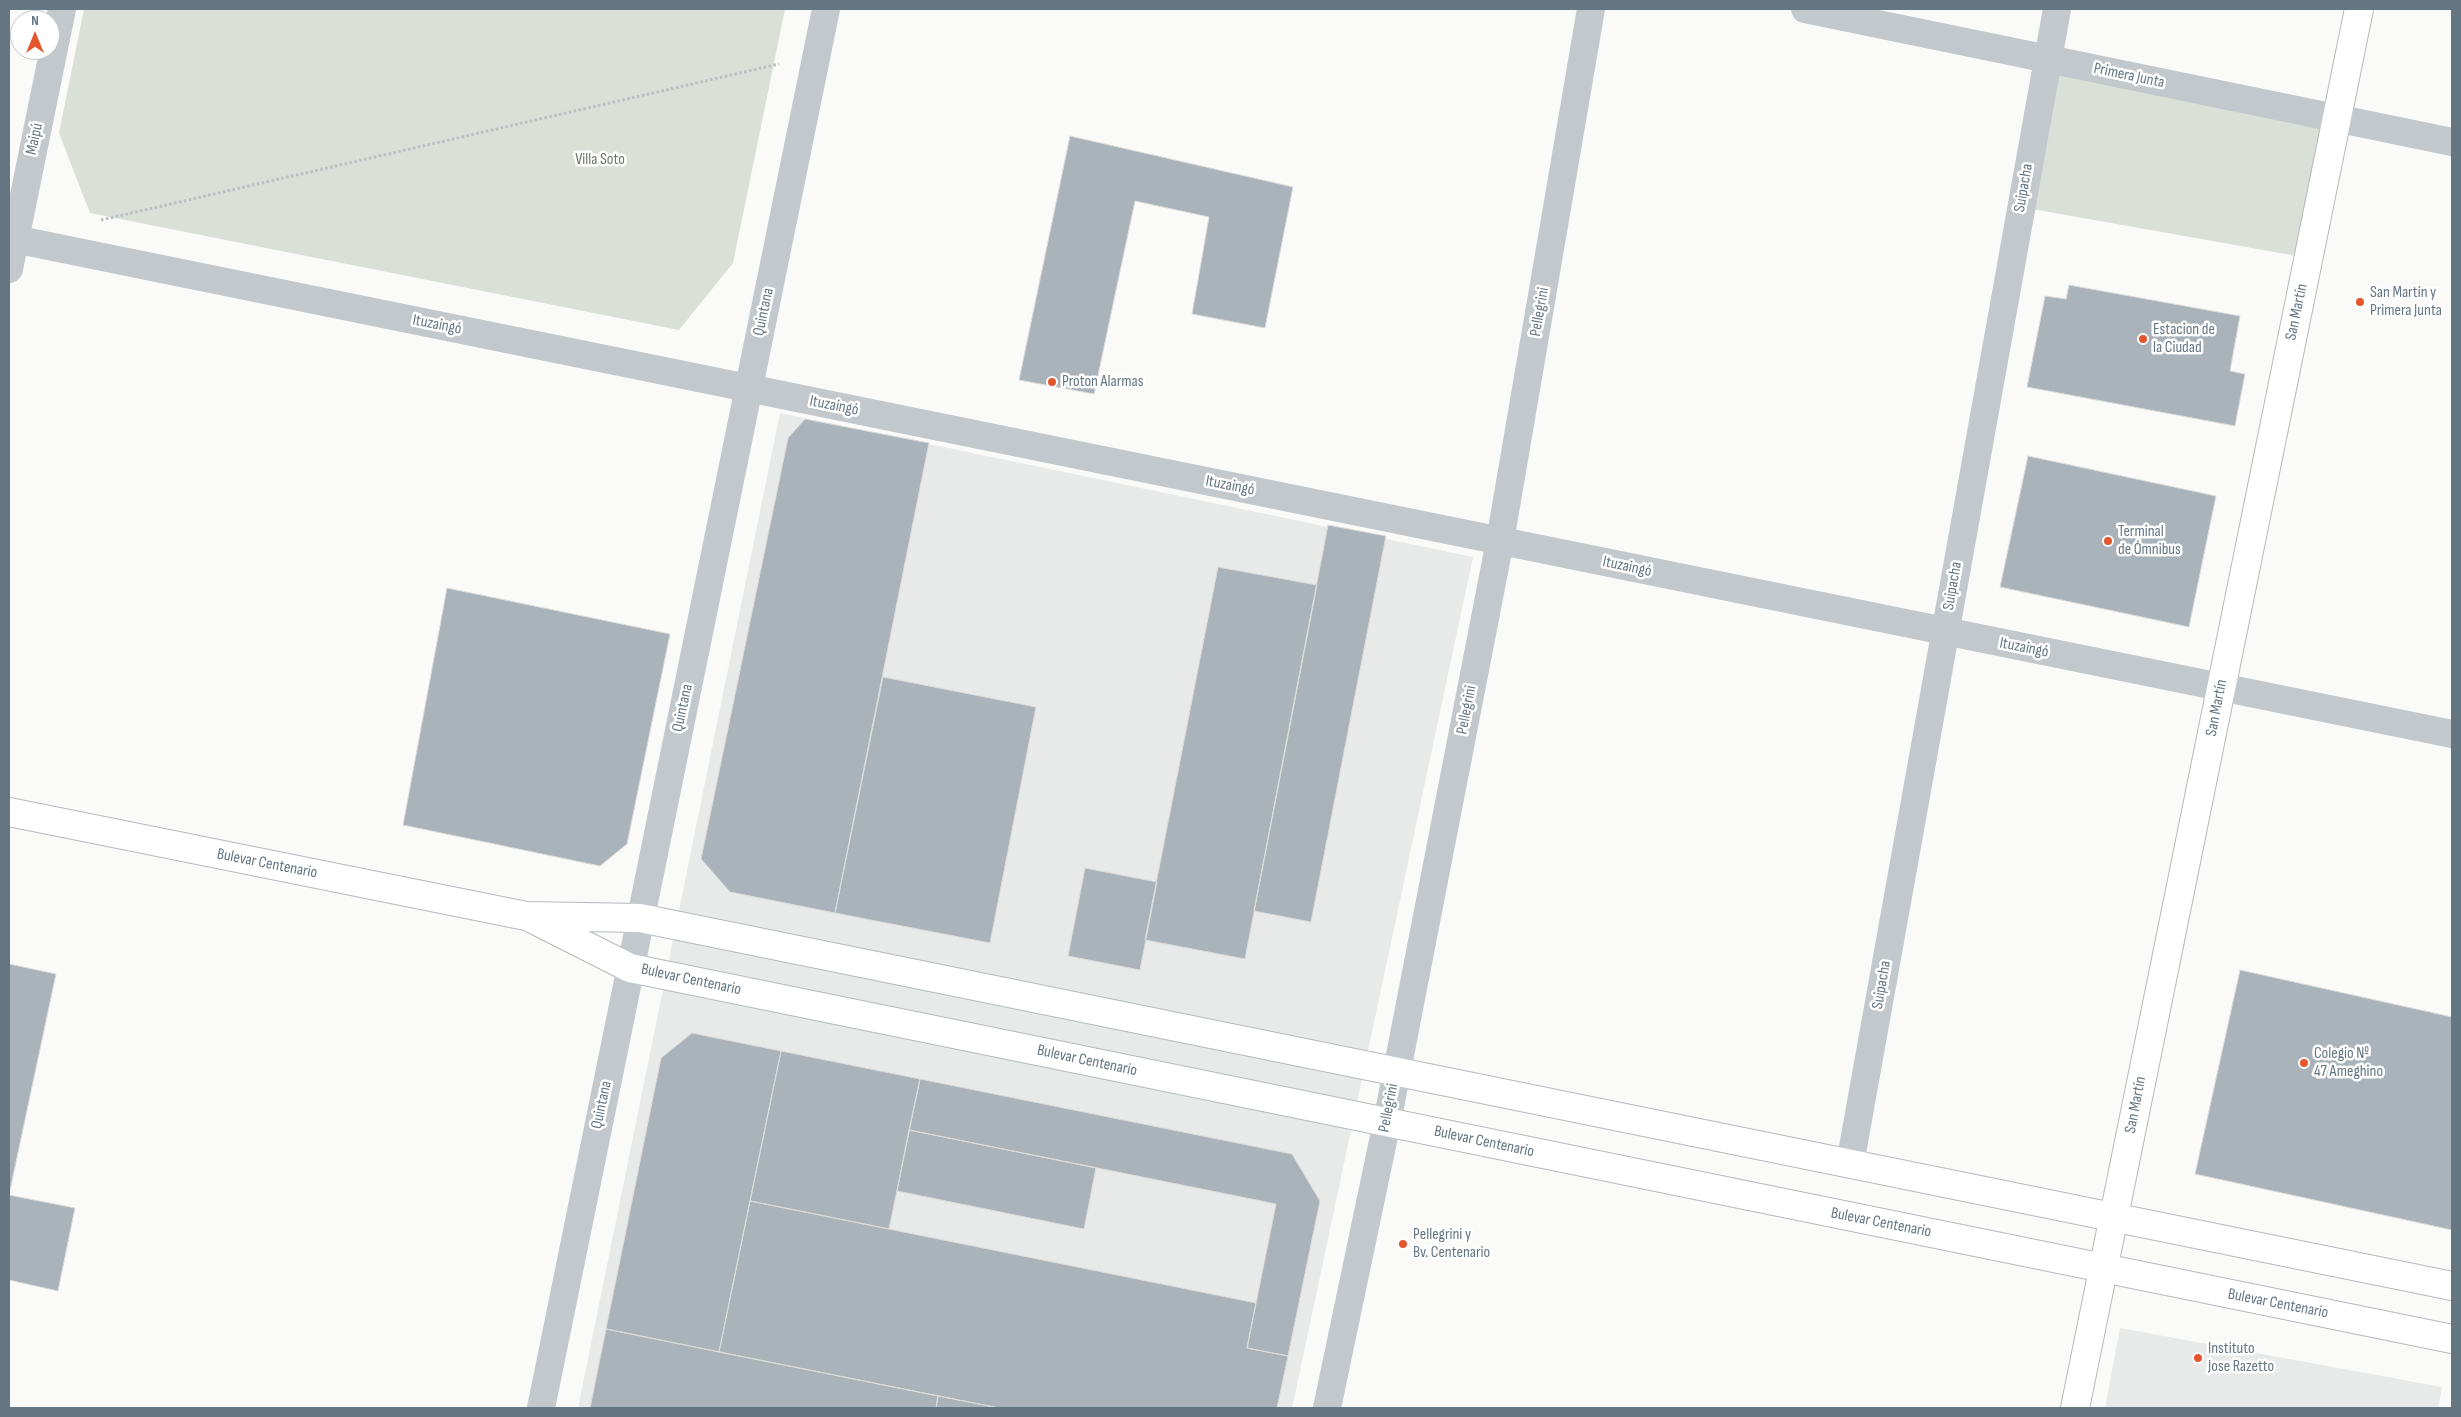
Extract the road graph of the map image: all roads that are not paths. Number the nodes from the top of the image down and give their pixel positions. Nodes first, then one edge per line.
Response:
1 (62, 9) edge
2 (826, 9) edge
3 (1591, 9) edge
4 (1805, 9) edge
5 (2057, 9) edge
6 (2359, 9) edge
7 (2047, 59) junction
8 (2337, 118) junction
9 (2452, 142) edge
10 (12, 239) edge
11 (9, 269) edge
12 (749, 389) junction
13 (1500, 541) junction
14 (1945, 632) junction
15 (2221, 687) junction
16 (2452, 734) edge
17 (9, 812) edge
18 (526, 916) junction
19 (640, 918) junction
20 (630, 968) junction
21 (1396, 1072) junction
22 (1387, 1122) junction
23 (1850, 1164) junction
24 (2114, 1217) junction
25 (2103, 1268) junction
26 (2452, 1286) edge
27 (2452, 1339) edge
28 (541, 1408) edge
29 (1327, 1408) edge
30 (2075, 1408) edge

1 - 10 street, Maipú
2 - 12 street, Quintana
3 - 13 street, Pellegrini
4 - 7 street, Primera Junta
5 - 7 street, Suipacha
6 - 8 main road, San Martín
7 - 8 street, Primera Junta
7 - 14 street, Suipacha
8 - 9 street, Primera Junta
8 - 15 main road, San Martín
10 - 11 street, Maipú
10 - 12 street, Ituzaingó
12 - 13 street, Ituzaingó
12 - 19 street, Quintana
13 - 14 street, Ituzaingó
13 - 21 street, Pellegrini
14 - 15 street, Ituzaingó
14 - 23 street, Suipacha
15 - 16 street, Ituzaingó
15 - 24 main road, San Martín
17 - 18 main road, Bulevar Centenario
18 - 19 main road, Bulevar Centenario
18 - 20 main road, Bulevar Centenario
19 - 20 street, Quintana
19 - 21 main road, Bulevar Centenario
20 - 22 main road, Bulevar Centenario
20 - 28 street, Quintana
21 - 22 street, Pellegrini
21 - 23 main road, Bulevar Centenario
22 - 25 main road, Bulevar Centenario
22 - 29 street, Pellegrini
23 - 24 main road, Bulevar Centenario
24 - 25 main road, San Martín
24 - 26 main road, Bulevar Centenario
25 - 27 main road, Bulevar Centenario
25 - 30 main road, San Martín

